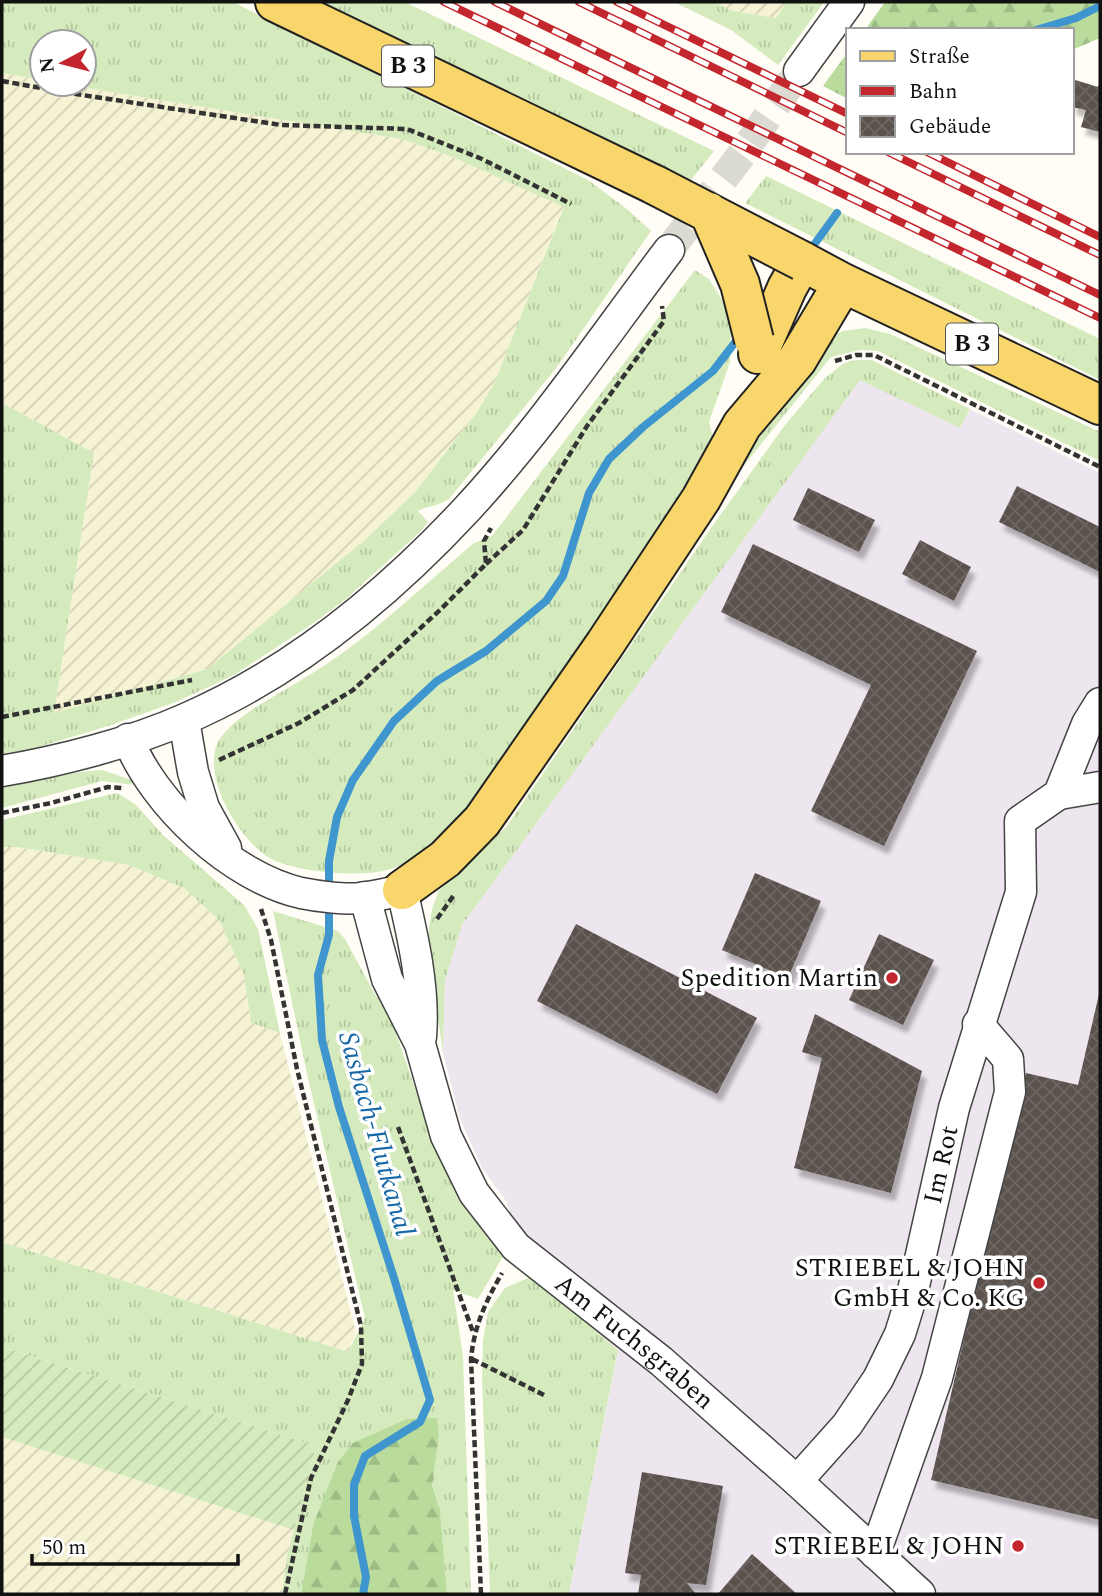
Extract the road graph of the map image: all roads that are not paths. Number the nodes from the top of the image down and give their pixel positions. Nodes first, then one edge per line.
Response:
1 (275, 2) edge
2 (849, 2) edge
3 (799, 71) tunnel mouth
4 (709, 212) junction
5 (669, 250) tunnel mouth
6 (802, 261) junction
7 (844, 282) junction
8 (756, 347) junction
9 (1100, 405) edge
10 (742, 425) junction
11 (1100, 703) edge
12 (184, 720) junction
13 (128, 739) junction
14 (2, 771) edge
15 (1100, 787) edge
16 (1059, 794) junction
17 (232, 860) junction
18 (402, 890) junction
19 (361, 898) junction
20 (978, 1024) junction
21 (420, 1044) junction
22 (797, 1481) junction
23 (875, 1553) junction
24 (920, 1594) edge

1 - 4 main road, B 3, bridge
2 - 3 street
4 - 6 main road, B 3, bridge
4 - 8 main road, bridge
5 - 12 street
6 - 7 main road, B 3
6 - 8 main road
7 - 9 main road, B 3
7 - 10 main road
8 - 10 main road
10 - 18 main road
11 - 16 street
12 - 13 street
12 - 17 street
13 - 14 street
13 - 17 street
15 - 16 street
16 - 20 street, Im Rot
17 - 19 street
18 - 19 street
18 - 21 street, Am Fuchsgraben
19 - 21 street, Am Fuchsgraben
20 - 22 street, Im Rot
20 - 23 street
21 - 22 street, Am Fuchsgraben
22 - 23 street, Am Fuchsgraben
23 - 24 street, Am Fuchsgraben

